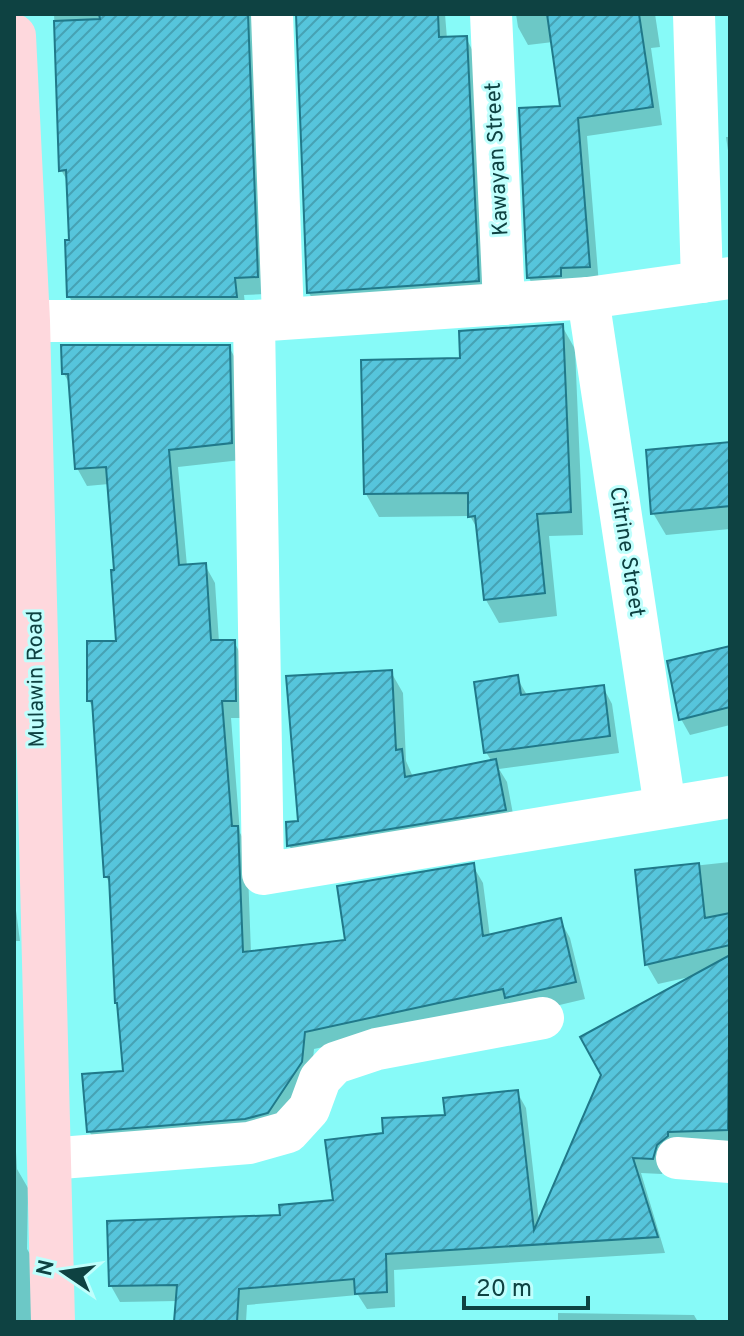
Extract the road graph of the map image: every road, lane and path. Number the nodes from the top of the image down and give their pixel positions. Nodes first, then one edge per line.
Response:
1 (272, 14) edge
2 (491, 14) edge
3 (694, 14) edge
4 (14, 36) edge
5 (716, 280) edge
6 (588, 298) junction
7 (504, 304) junction
8 (269, 319) junction
9 (21, 321) edge
10 (730, 797) edge
11 (665, 807) junction
12 (543, 1018) dead end
13 (677, 1158) dead end
14 (48, 1159) junction
15 (730, 1162) edge
16 (53, 1322) edge

1 - 8 street
2 - 7 street, Kawayan Street
3 - 5 street
4 - 9 main road, Mulawin Road
5 - 6 street
6 - 7 street
6 - 11 street, Citrine Street
7 - 8 street
8 - 9 street
8 - 11 street
9 - 14 main road, Mulawin Road
10 - 11 street
12 - 14 street
13 - 15 street
14 - 16 main road, Mulawin Road

